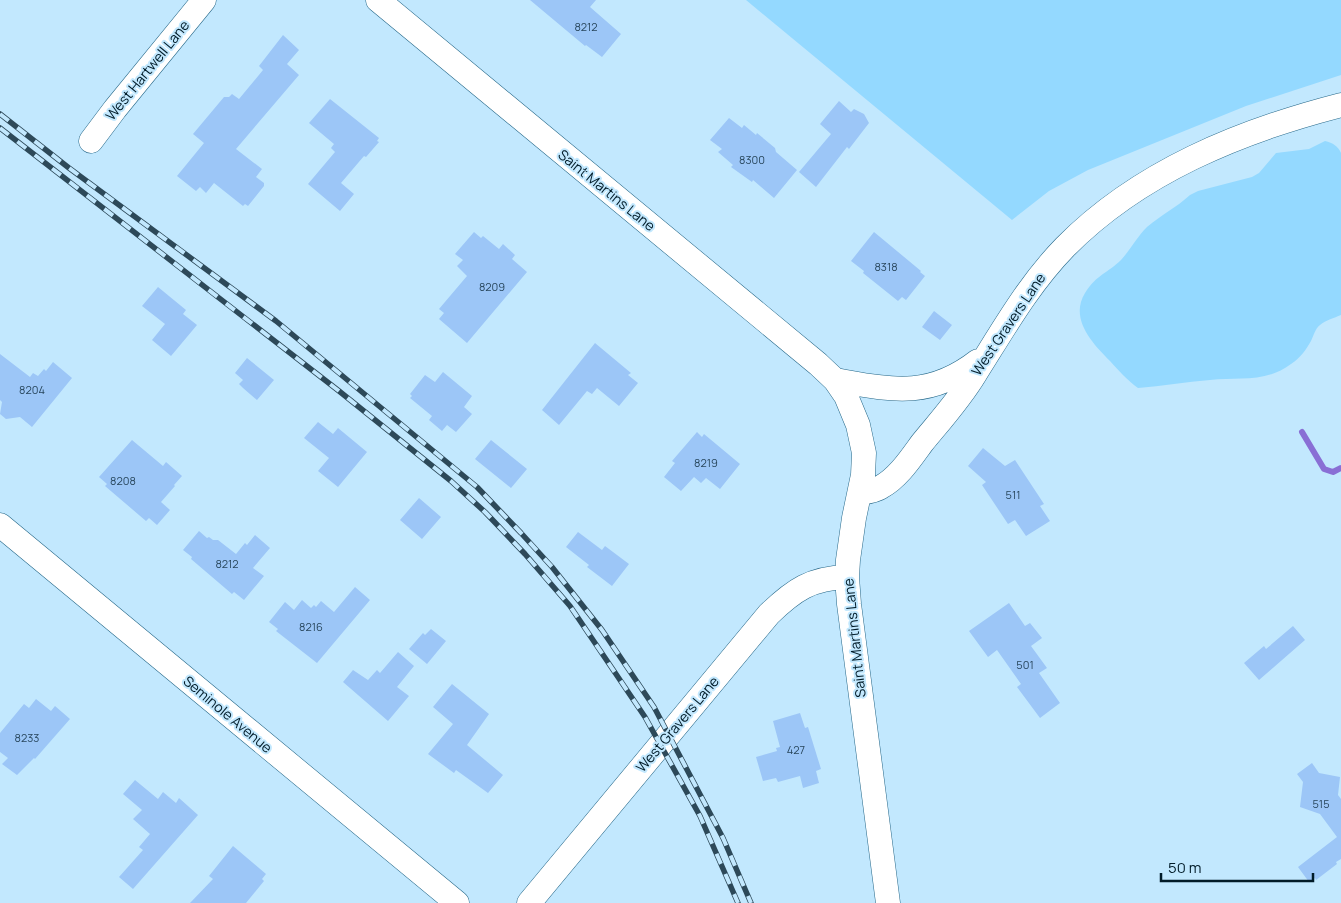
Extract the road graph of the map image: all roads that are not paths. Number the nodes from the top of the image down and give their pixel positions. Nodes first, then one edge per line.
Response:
1 (204, 0) edge
2 (378, 0) edge
3 (1341, 105) edge
4 (91, 141) dead end
5 (986, 355) junction
6 (835, 380) junction
7 (860, 493) junction
8 (0, 525) edge
9 (847, 577) junction
10 (457, 903) edge
11 (530, 903) edge
12 (888, 903) edge

1 - 4 street, West Hartwell Lane
2 - 6 street, Saint Martins Lane
3 - 5 street, West Gravers Lane
5 - 6 street
5 - 7 street, West Gravers Lane
6 - 7 street, Saint Martins Lane
7 - 9 street, Saint Martins Lane
8 - 10 street, Seminole Avenue
9 - 11 street, West Gravers Lane
9 - 12 street, Saint Martins Lane

